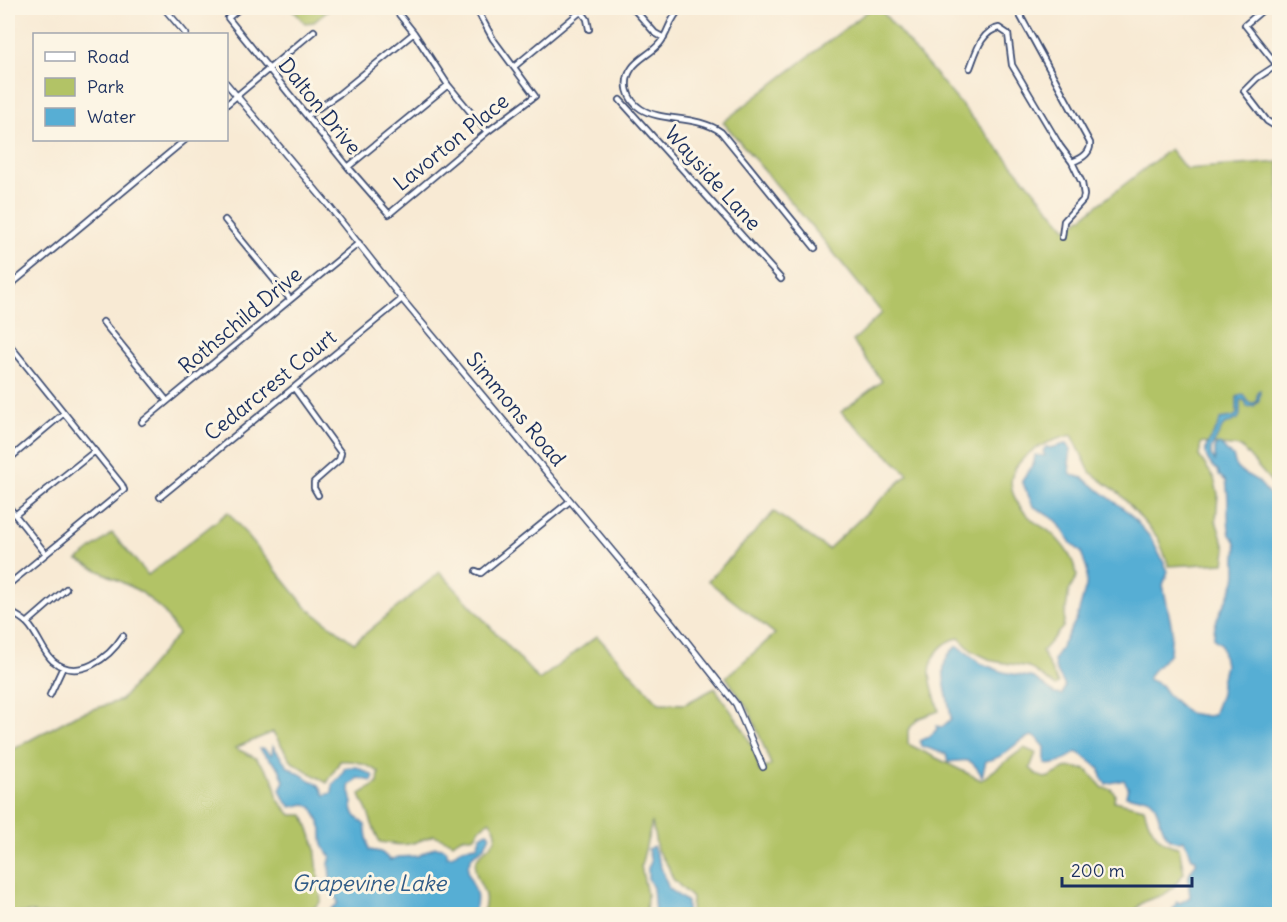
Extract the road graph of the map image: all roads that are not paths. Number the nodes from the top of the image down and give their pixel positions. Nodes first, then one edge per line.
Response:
1 (164, 8) edge
2 (240, 8) edge
3 (394, 8) edge
4 (476, 8) edge
5 (582, 8) edge
6 (633, 8) edge
7 (681, 8) edge
8 (1016, 8) edge
9 (1265, 8) edge
10 (589, 29) dead end
11 (314, 31) dead end
12 (185, 33) edge
13 (414, 33) junction
14 (664, 38) junction
15 (1278, 64) edge
16 (514, 66) junction
17 (970, 68) dead end
18 (268, 69) junction
19 (228, 85) edge
20 (448, 85) junction
21 (237, 96) junction
22 (620, 100) dead end
23 (228, 103) edge
24 (307, 116) junction
25 (1280, 129) edge
26 (487, 132) junction
27 (184, 141) edge
28 (1072, 162) junction
29 (348, 167) junction
30 (389, 214) joint
31 (225, 220) dead end
32 (1062, 237) dead end
33 (358, 243) junction
34 (815, 248) dead end
35 (781, 279) dead end
36 (8, 287) edge
37 (290, 299) junction
38 (402, 299) junction
39 (103, 322) dead end
40 (8, 343) edge
41 (294, 388) junction
42 (167, 401) junction
43 (64, 413) junction
44 (142, 422) dead end
45 (95, 451) junction
46 (8, 460) edge
47 (318, 495) dead end
48 (160, 497) dead end
49 (570, 501) junction
50 (8, 506) edge
51 (15, 515) junction
52 (46, 554) junction
53 (476, 571) dead end
54 (8, 585) edge
55 (66, 589) dead end
56 (8, 610) edge
57 (27, 623) junction
58 (123, 636) dead end
59 (63, 667) junction
60 (50, 695) dead end
61 (763, 767) dead end

1 - 12 street
2 - 18 street, Dalton Drive
3 - 13 street
4 - 16 street
5 - 10 street
5 - 16 street
6 - 14 street
7 - 14 street
8 - 28 street
9 - 15 street
11 - 18 street
13 - 20 street
13 - 24 street
14 - 34 street
15 - 25 street
16 - 26 street, Lavorton Place
17 - 28 street
18 - 21 street
18 - 24 street, Dalton Drive
19 - 21 street, Simmons Road
20 - 26 street
20 - 29 street
21 - 23 street
21 - 33 street, Simmons Road
22 - 35 street, Wayside Lane
24 - 29 street, Dalton Drive
26 - 30 street, Lavorton Place
27 - 36 street
28 - 32 street
29 - 30 street, Dalton Drive
31 - 37 street
33 - 37 street, Rothschild Drive
33 - 38 street, Simmons Road
37 - 42 street, Rothschild Drive
38 - 41 street, Cedarcrest Court
38 - 49 street, Simmons Road
39 - 42 street
40 - 43 street
41 - 47 street
41 - 48 street, Cedarcrest Court
42 - 44 street, Rothschild Drive
43 - 45 street
43 - 46 street
45 - 51 street
45 - 52 street
49 - 53 street
49 - 61 street, Simmons Road
50 - 51 street
51 - 52 street
52 - 54 street
55 - 57 street
56 - 57 street
57 - 59 street
58 - 59 street
59 - 60 street

